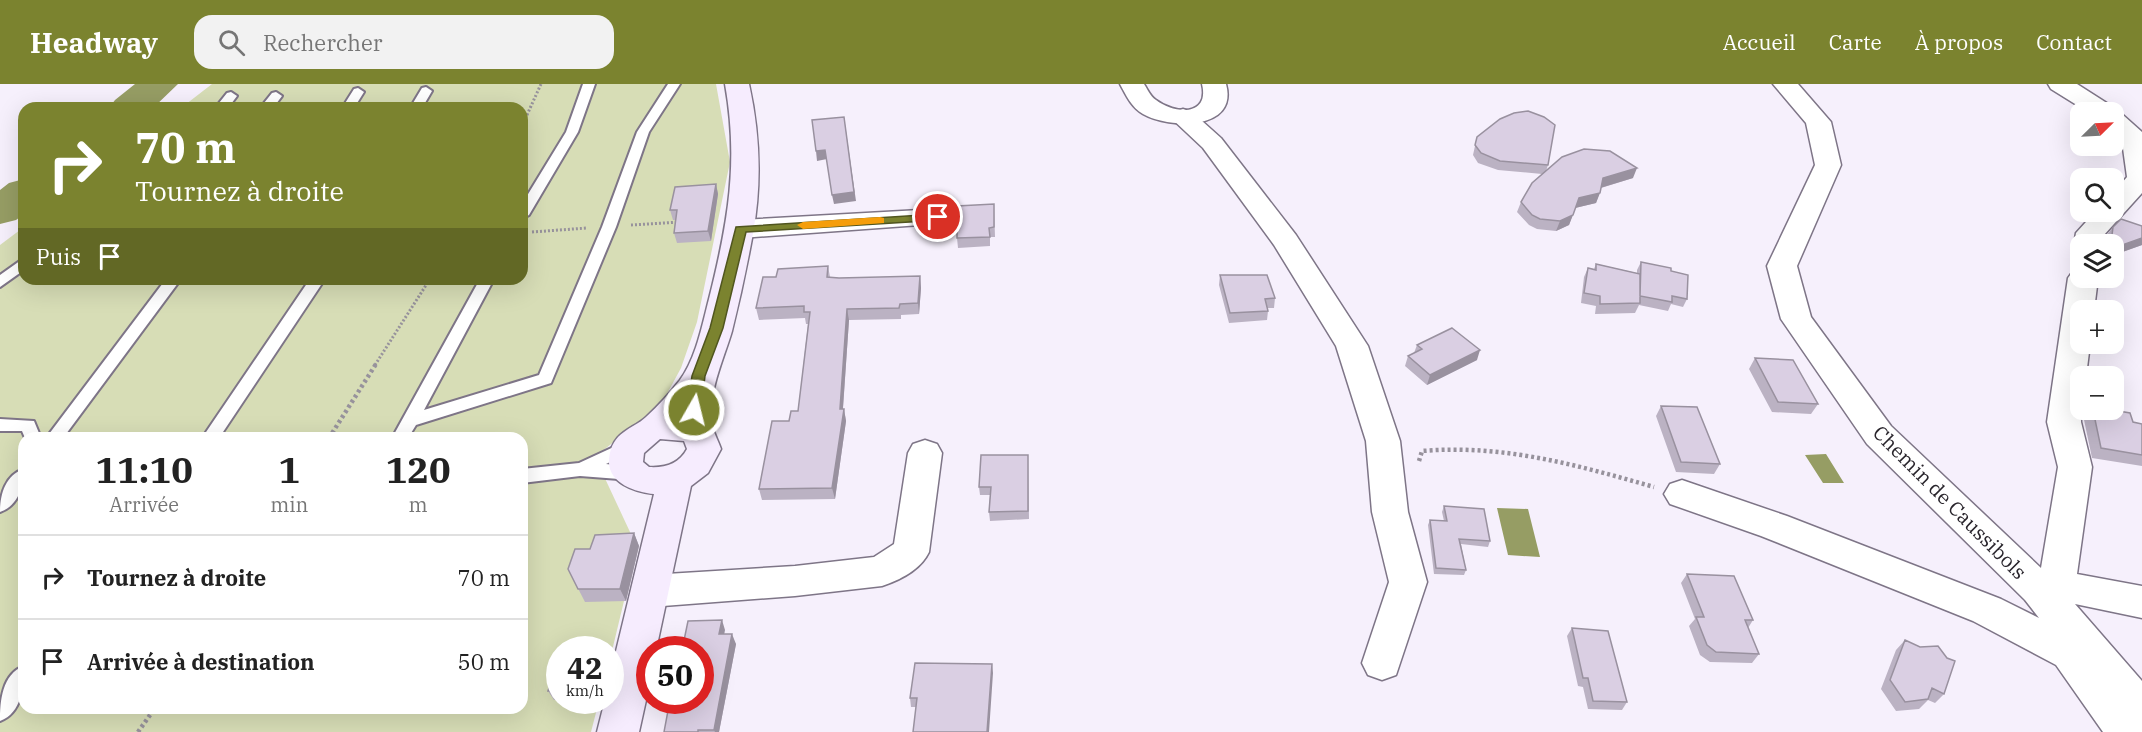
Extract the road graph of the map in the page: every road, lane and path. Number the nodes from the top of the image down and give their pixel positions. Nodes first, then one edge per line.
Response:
1 (541, 84) edge
2 (589, 84) edge
3 (674, 84) edge
4 (737, 84) edge
5 (1132, 84) edge
6 (1214, 84) edge
7 (1785, 84) edge
8 (2060, 84) edge
9 (426, 91) dead end
10 (358, 92) dead end
11 (231, 96) dead end
12 (276, 96) dead end
13 (226, 102) edge
14 (271, 102) edge
15 (352, 102) edge
16 (420, 102) edge
17 (2088, 102) edge
18 (528, 113) edge
19 (1183, 117) junction
20 (2124, 129) edge
21 (2124, 197) edge
22 (528, 205) edge
23 (938, 217) dead end
24 (2100, 222) edge
25 (741, 229) junction
26 (2090, 234) edge
27 (18, 268) edge
28 (0, 282) edge
29 (169, 285) edge
30 (314, 285) edge
31 (426, 285) edge
32 (484, 285) edge
33 (2082, 288) edge
34 (699, 376) junction
35 (411, 420) junction
36 (0, 425) edge
37 (31, 432) edge
38 (59, 432) edge
39 (214, 432) edge
40 (333, 432) edge
41 (404, 432) edge
42 (698, 433) junction
43 (925, 453) dead end
44 (648, 461) junction
45 (580, 469) junction
46 (1415, 472) dead end
47 (528, 475) edge
48 (18, 483) edge
49 (1682, 494) joint
50 (0, 505) edge
51 (650, 591) junction
52 (2055, 596) junction
53 (2142, 602) edge
54 (1382, 663) dead end
55 (18, 684) edge
56 (2142, 710) edge
57 (0, 711) edge
58 (151, 714) edge
59 (138, 732) edge
60 (618, 732) edge
61 (2127, 732) edge

1 - 18 path
2 - 22 lane
3 - 35 lane
4 - 25 main road
5 - 19 street
6 - 19 street
7 - 52 street, Chemin de Caussibols
8 - 17 street
9 - 16 lane
10 - 15 lane
11 - 13 lane
12 - 14 lane
19 - 54 street
20 - 21 street
23 - 25 street
24 - 26 street
25 - 34 main road
27 - 28 lane
29 - 38 lane
30 - 39 lane
31 - 40 path
32 - 35 lane
33 - 52 street
34 - 42 main road
34 - 44 main road
35 - 41 lane
36 - 37 lane
42 - 44 main road
42 - 44 main road
43 - 51 street
44 - 45 lane
44 - 45 lane
44 - 51 main road
45 - 47 lane
46 - 49 path
48 - 50 lane
49 - 61 street
51 - 60 main road
52 - 53 street
52 - 56 street, Chemin de Caussibols
55 - 57 lane
58 - 59 path

